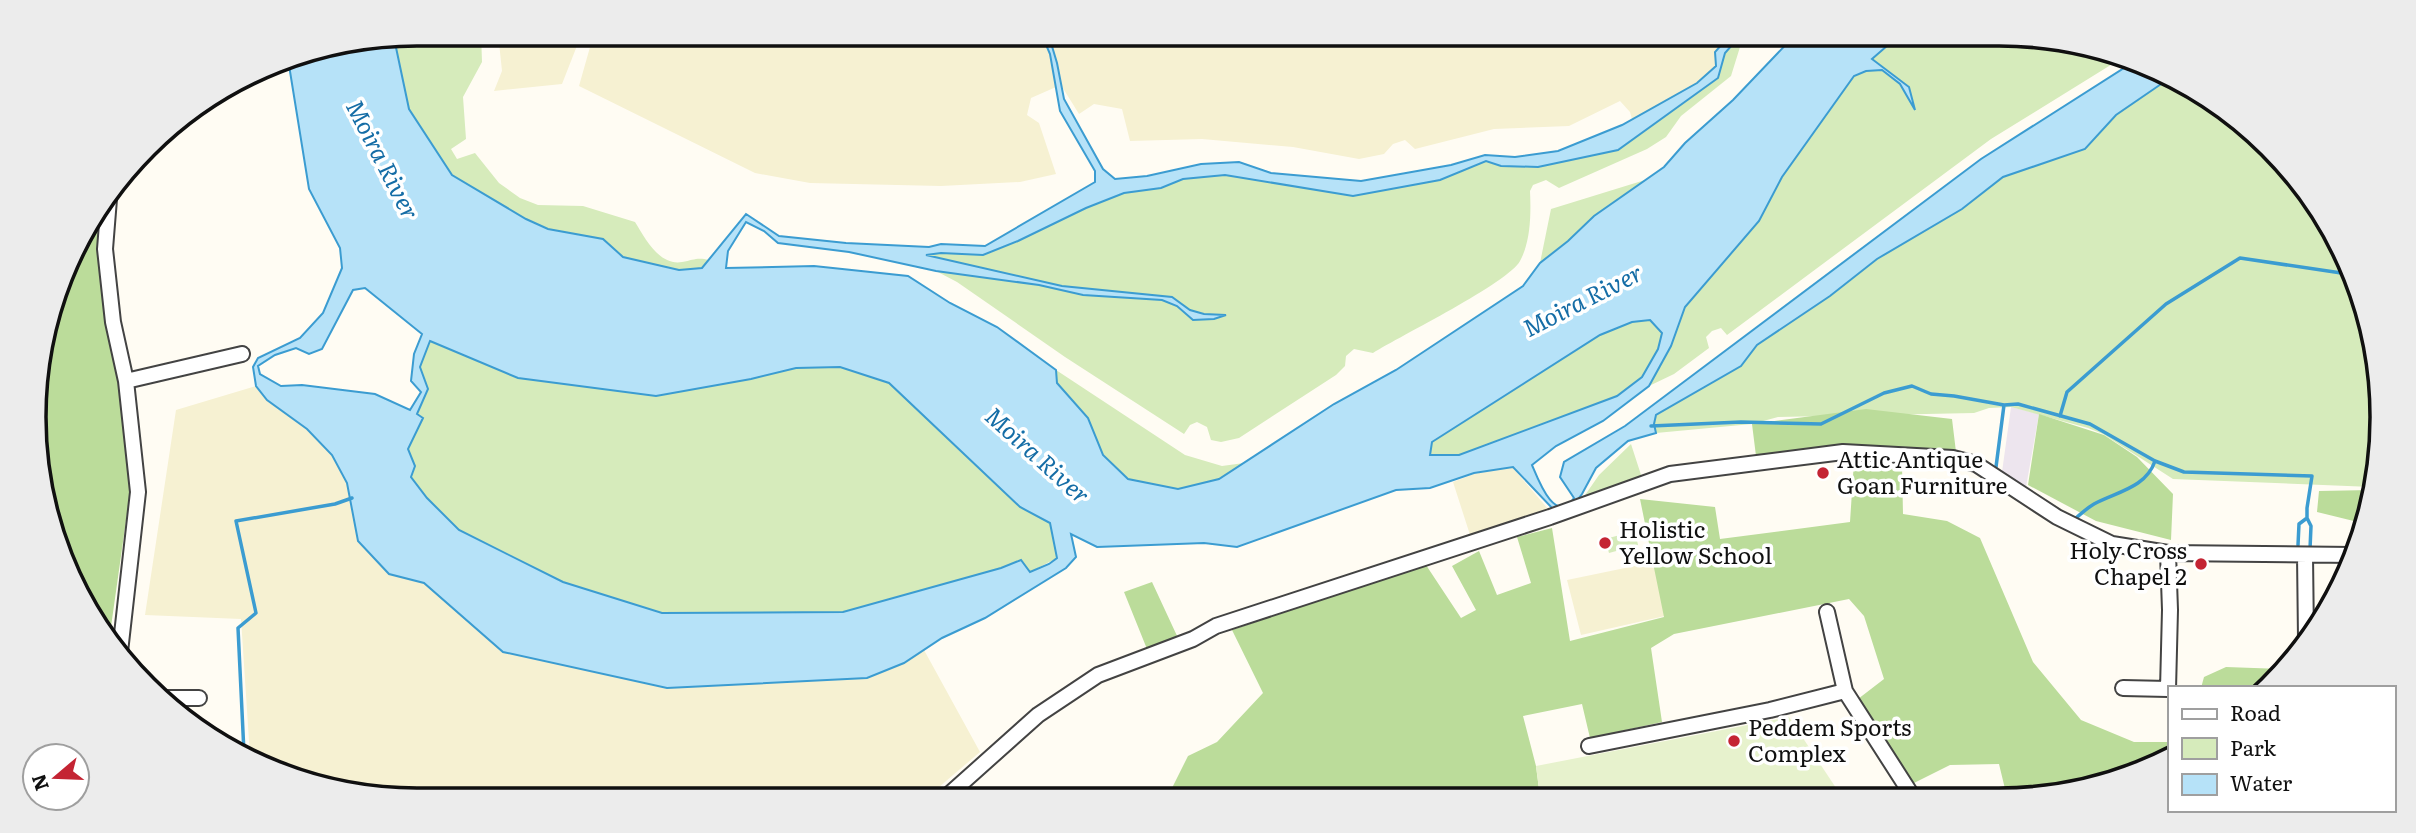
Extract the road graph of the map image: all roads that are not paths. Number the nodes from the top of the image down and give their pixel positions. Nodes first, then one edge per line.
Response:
1 (108, 210) edge
2 (242, 354) dead end
3 (126, 381) junction
4 (2168, 553) junction
5 (2303, 554) junction
6 (2343, 555) edge
7 (1827, 612) dead end
8 (2306, 626) edge
9 (121, 641) edge
10 (2168, 686) edge
11 (2123, 688) dead end
12 (2168, 689) edge
13 (1845, 691) junction
14 (176, 698) edge
15 (199, 698) dead end
16 (1589, 746) dead end
17 (956, 788) edge
18 (1907, 788) edge

1 - 3 street
2 - 3 street
3 - 9 street
4 - 5 street
4 - 10 street
4 - 17 street
5 - 6 street
5 - 8 street
7 - 13 street
11 - 12 street
13 - 16 street
13 - 18 street
14 - 15 street

